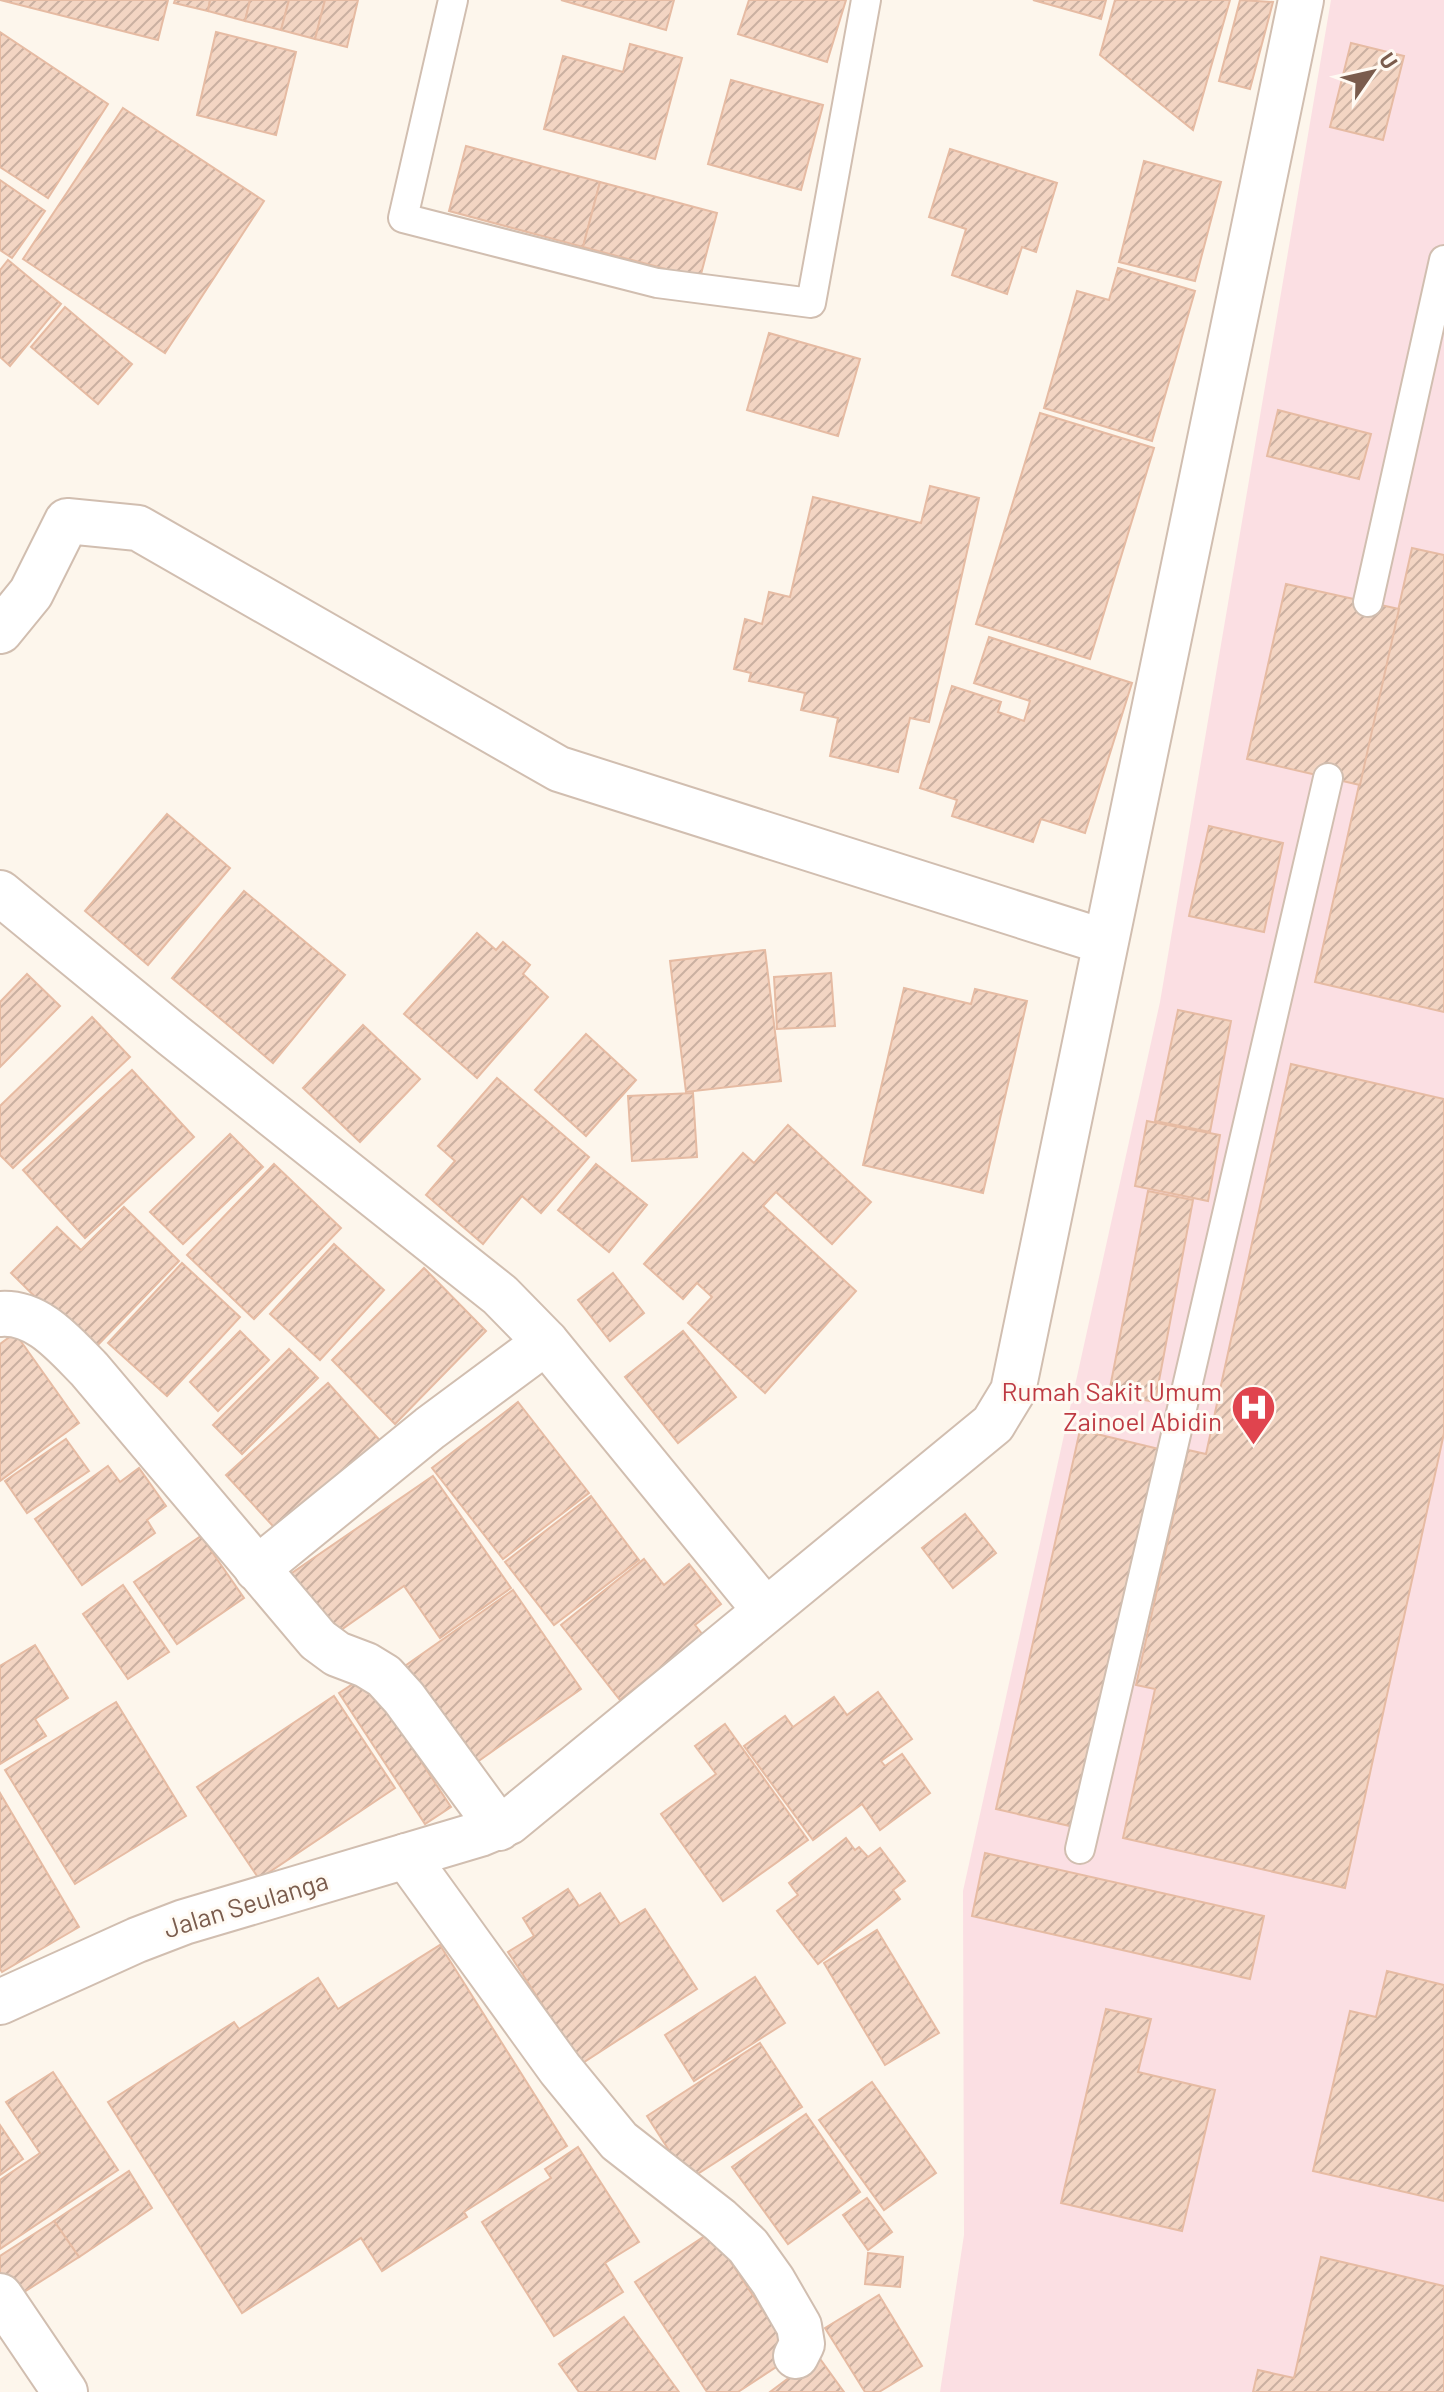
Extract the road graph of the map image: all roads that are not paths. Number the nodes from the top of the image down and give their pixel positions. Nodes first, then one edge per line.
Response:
1 (453, 0) edge
2 (866, 0) edge
3 (1301, 0) edge
4 (1444, 260) edge
5 (1368, 602) dead end
6 (0, 631) edge
7 (1328, 778) dead end
8 (0, 893) edge
9 (1105, 942) junction
10 (0, 1314) edge
11 (546, 1342) junction
12 (257, 1569) junction
13 (765, 1610) junction
14 (499, 1828) junction
15 (1080, 1849) dead end
16 (406, 1856) junction
17 (0, 2002) edge
18 (0, 2296) edge
19 (796, 2356) dead end
20 (65, 2392) edge

1 - 2 lane
3 - 9 street
4 - 5 lane
6 - 9 street
7 - 15 lane
8 - 11 street
9 - 13 street
10 - 12 street
11 - 12 street
11 - 13 street
12 - 14 street
13 - 14 street
14 - 16 street, Jalan Seulanga
16 - 17 street, Jalan Seulanga
16 - 19 street
18 - 20 street

